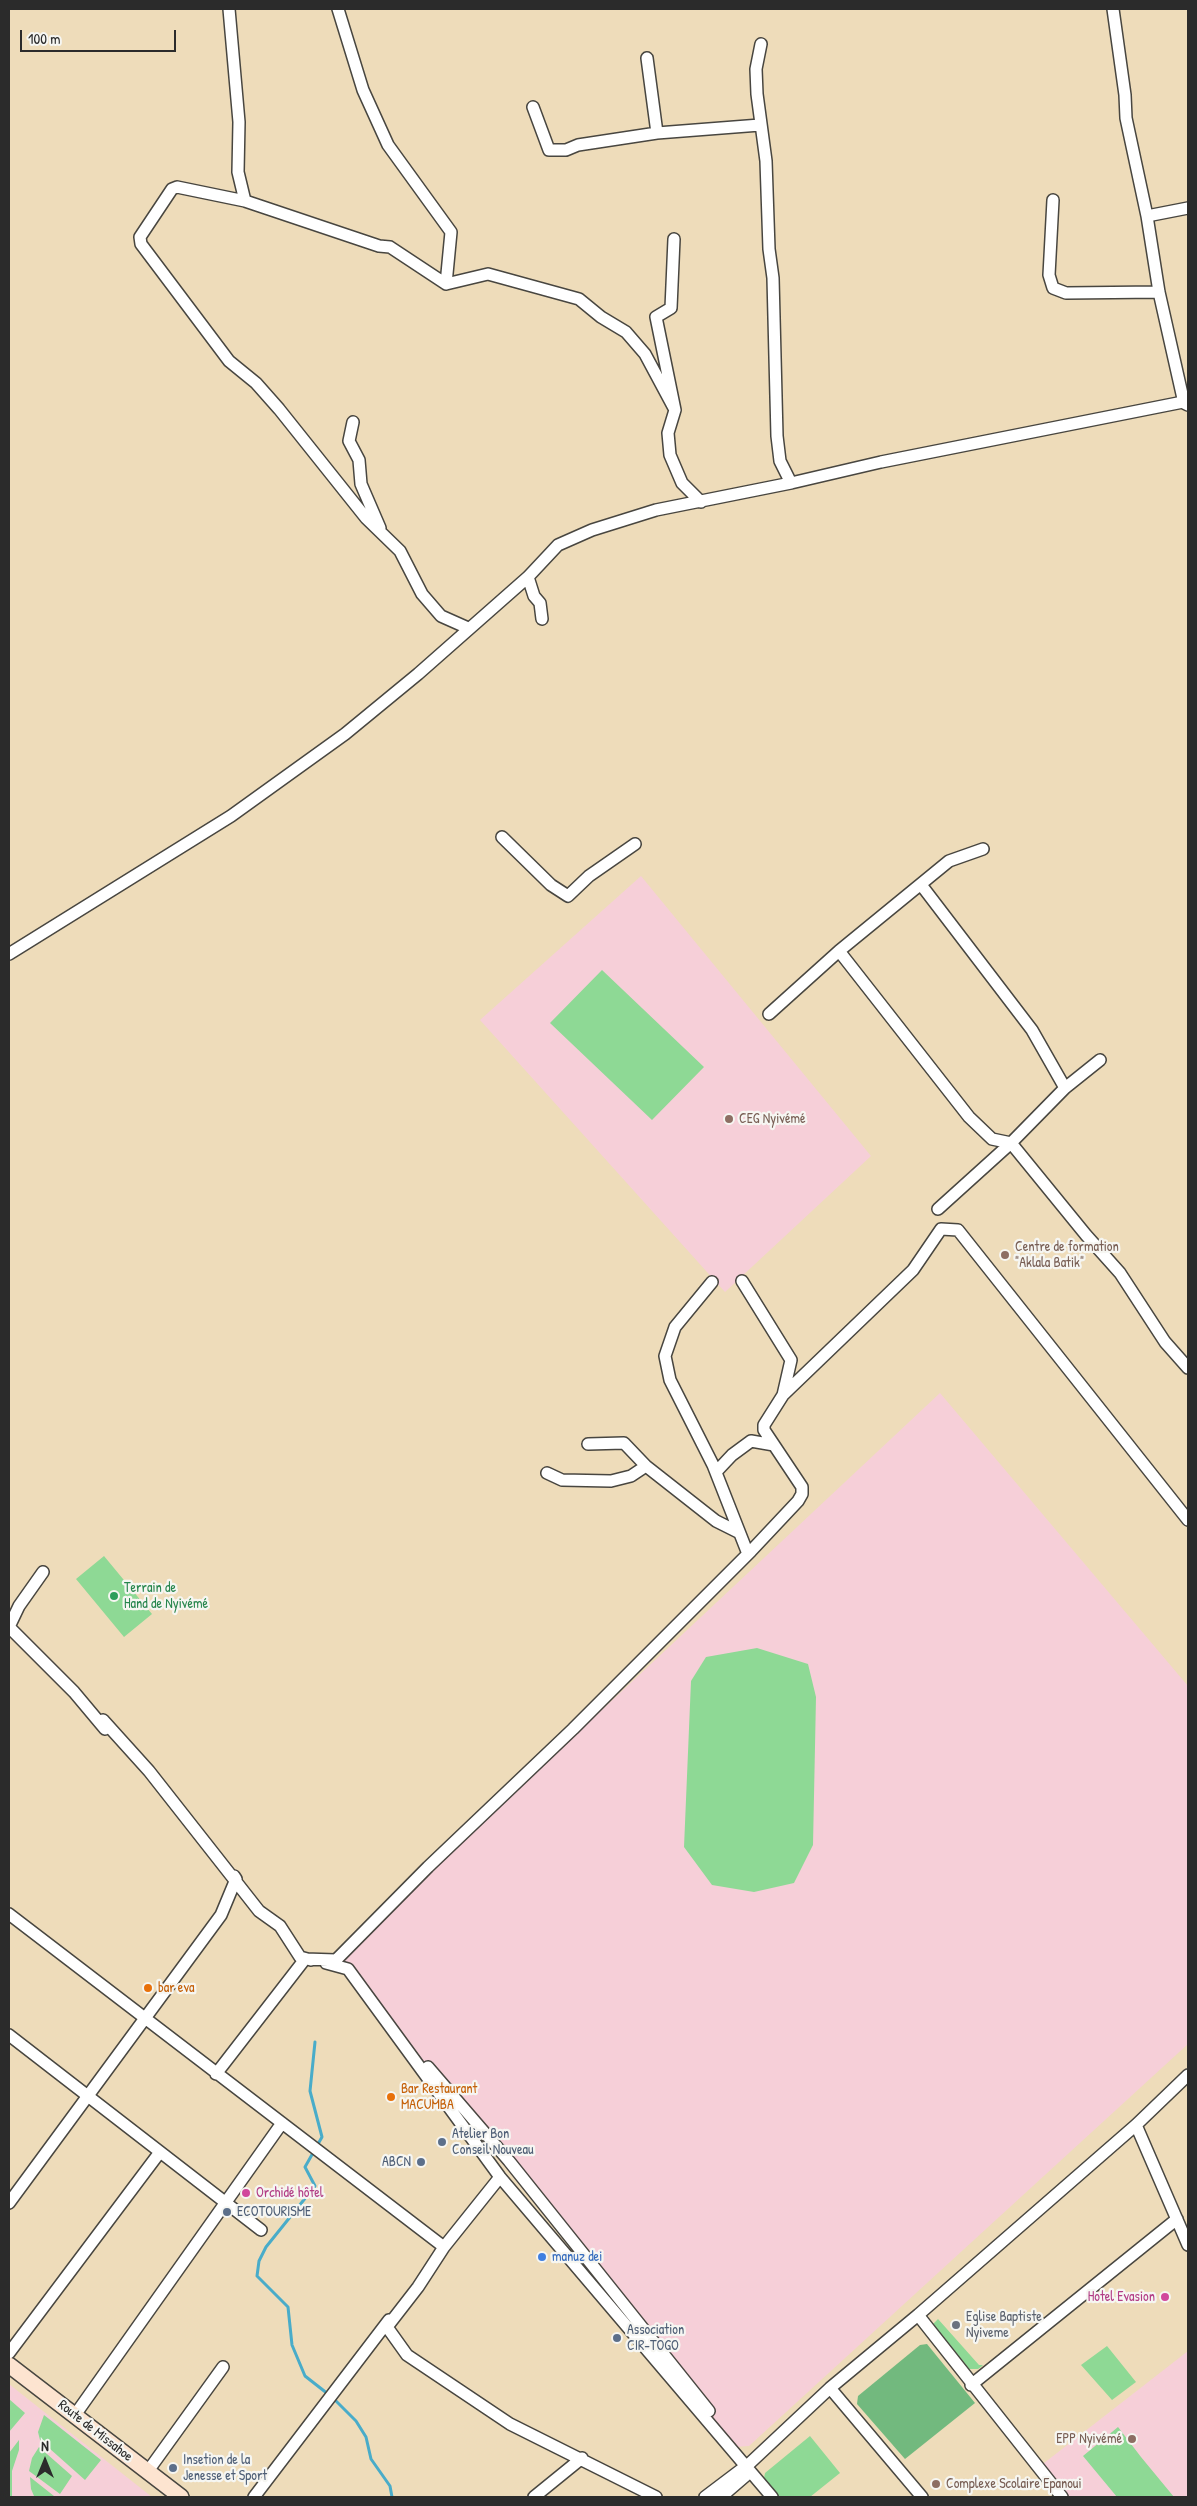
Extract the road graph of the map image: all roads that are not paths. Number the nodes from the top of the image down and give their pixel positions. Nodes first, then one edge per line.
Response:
1 (229, 9) edge
2 (338, 9) edge
3 (1113, 9) edge
4 (761, 44) dead end
5 (647, 58) dead end
6 (533, 107) dead end
7 (760, 125) junction
8 (657, 133) junction
9 (1052, 200) dead end
10 (245, 201) junction
11 (1188, 208) edge
12 (1147, 216) junction
13 (674, 239) dead end
14 (446, 284) junction
15 (1159, 292) junction
16 (1187, 403) edge
17 (675, 410) junction
18 (353, 422) dead end
19 (791, 483) junction
20 (700, 502) junction
21 (383, 534) junction
22 (528, 577) junction
23 (542, 619) dead end
24 (468, 628) junction
25 (502, 837) dead end
26 (635, 844) dead end
27 (983, 849) dead end
28 (922, 886) junction
29 (839, 951) junction
30 (9, 954) edge
31 (769, 1014) dead end
32 (1100, 1060) dead end
33 (1065, 1088) junction
34 (1011, 1143) junction
35 (938, 1209) dead end
36 (742, 1281) dead end
37 (712, 1282) dead end
38 (1188, 1368) edge
39 (783, 1394) junction
40 (588, 1444) dead end
41 (774, 1445) junction
42 (646, 1466) junction
43 (716, 1472) junction
44 (547, 1473) dead end
45 (1188, 1520) edge
46 (738, 1532) junction
47 (748, 1554) junction
48 (43, 1572) dead end
49 (9, 1627) edge
50 (103, 1720) dead end
51 (9, 1914) edge
52 (336, 1960) junction
53 (145, 2018) junction
54 (9, 2035) edge
55 (216, 2074) junction
56 (1188, 2075) edge
57 (88, 2096) junction
58 (282, 2123) junction
59 (1136, 2125) junction
60 (160, 2152) junction
61 (509, 2161) junction
62 (500, 2176) junction
63 (9, 2203) edge
64 (226, 2203) junction
65 (1177, 2219) junction
66 (261, 2230) dead end
67 (1188, 2245) edge
68 (444, 2247) junction
69 (918, 2315) junction
70 (9, 2353) edge
71 (9, 2365) edge
72 (420, 2366) dead end
73 (223, 2367) dead end
74 (971, 2385) junction
75 (830, 2388) junction
76 (75, 2415) junction
77 (582, 2458) junction
78 (750, 2467) junction
79 (148, 2471) junction
80 (182, 2497) edge
81 (254, 2497) edge
82 (534, 2497) edge
83 (655, 2497) edge
84 (705, 2497) edge
85 (721, 2497) edge
86 (772, 2497) edge
87 (778, 2497) edge
88 (922, 2497) edge
89 (1062, 2497) edge

1 - 10 street
2 - 14 street
3 - 12 street
4 - 7 street
5 - 8 street
6 - 8 street
7 - 8 street
7 - 19 street
9 - 15 street
10 - 14 street
10 - 21 street
11 - 12 street
12 - 15 street
13 - 17 street
14 - 17 street
15 - 16 street
16 - 19 street
17 - 20 street
18 - 21 street
19 - 20 street
20 - 22 street
21 - 24 street
22 - 23 street
22 - 24 street
24 - 30 street
25 - 26 street
27 - 28 street
28 - 29 street
28 - 33 street
29 - 31 street
29 - 34 street
32 - 33 street
33 - 34 street
34 - 35 street
34 - 38 street
36 - 39 street
37 - 43 street
39 - 41 street
39 - 45 street
40 - 42 street
41 - 43 street
41 - 47 street
42 - 44 street
42 - 46 street
43 - 46 street
46 - 47 street
47 - 52 street
48 - 49 street
49 - 53 street
50 - 62 street
51 - 53 street
52 - 55 street
52 - 61 street
53 - 55 street
53 - 57 street
54 - 57 street
55 - 58 street
56 - 59 street
57 - 60 street
57 - 63 street
58 - 64 street
58 - 68 street
59 - 65 street
59 - 69 street
60 - 64 street
60 - 70 street
61 - 68 street
61 - 78 street
62 - 68 street
62 - 78 street
64 - 66 street
64 - 76 street
65 - 67 street
65 - 74 street
68 - 81 street
68 - 83 street
69 - 74 street
69 - 75 street
71 - 76 main road, Route de Missahoe
72 - 77 street
73 - 79 street
74 - 89 street
75 - 78 street
75 - 88 street
76 - 79 main road, Route de Missahoe
77 - 82 street
77 - 83 street
78 - 84 street
78 - 85 street
78 - 86 street
78 - 87 street
79 - 80 main road, Route de Missahoe

